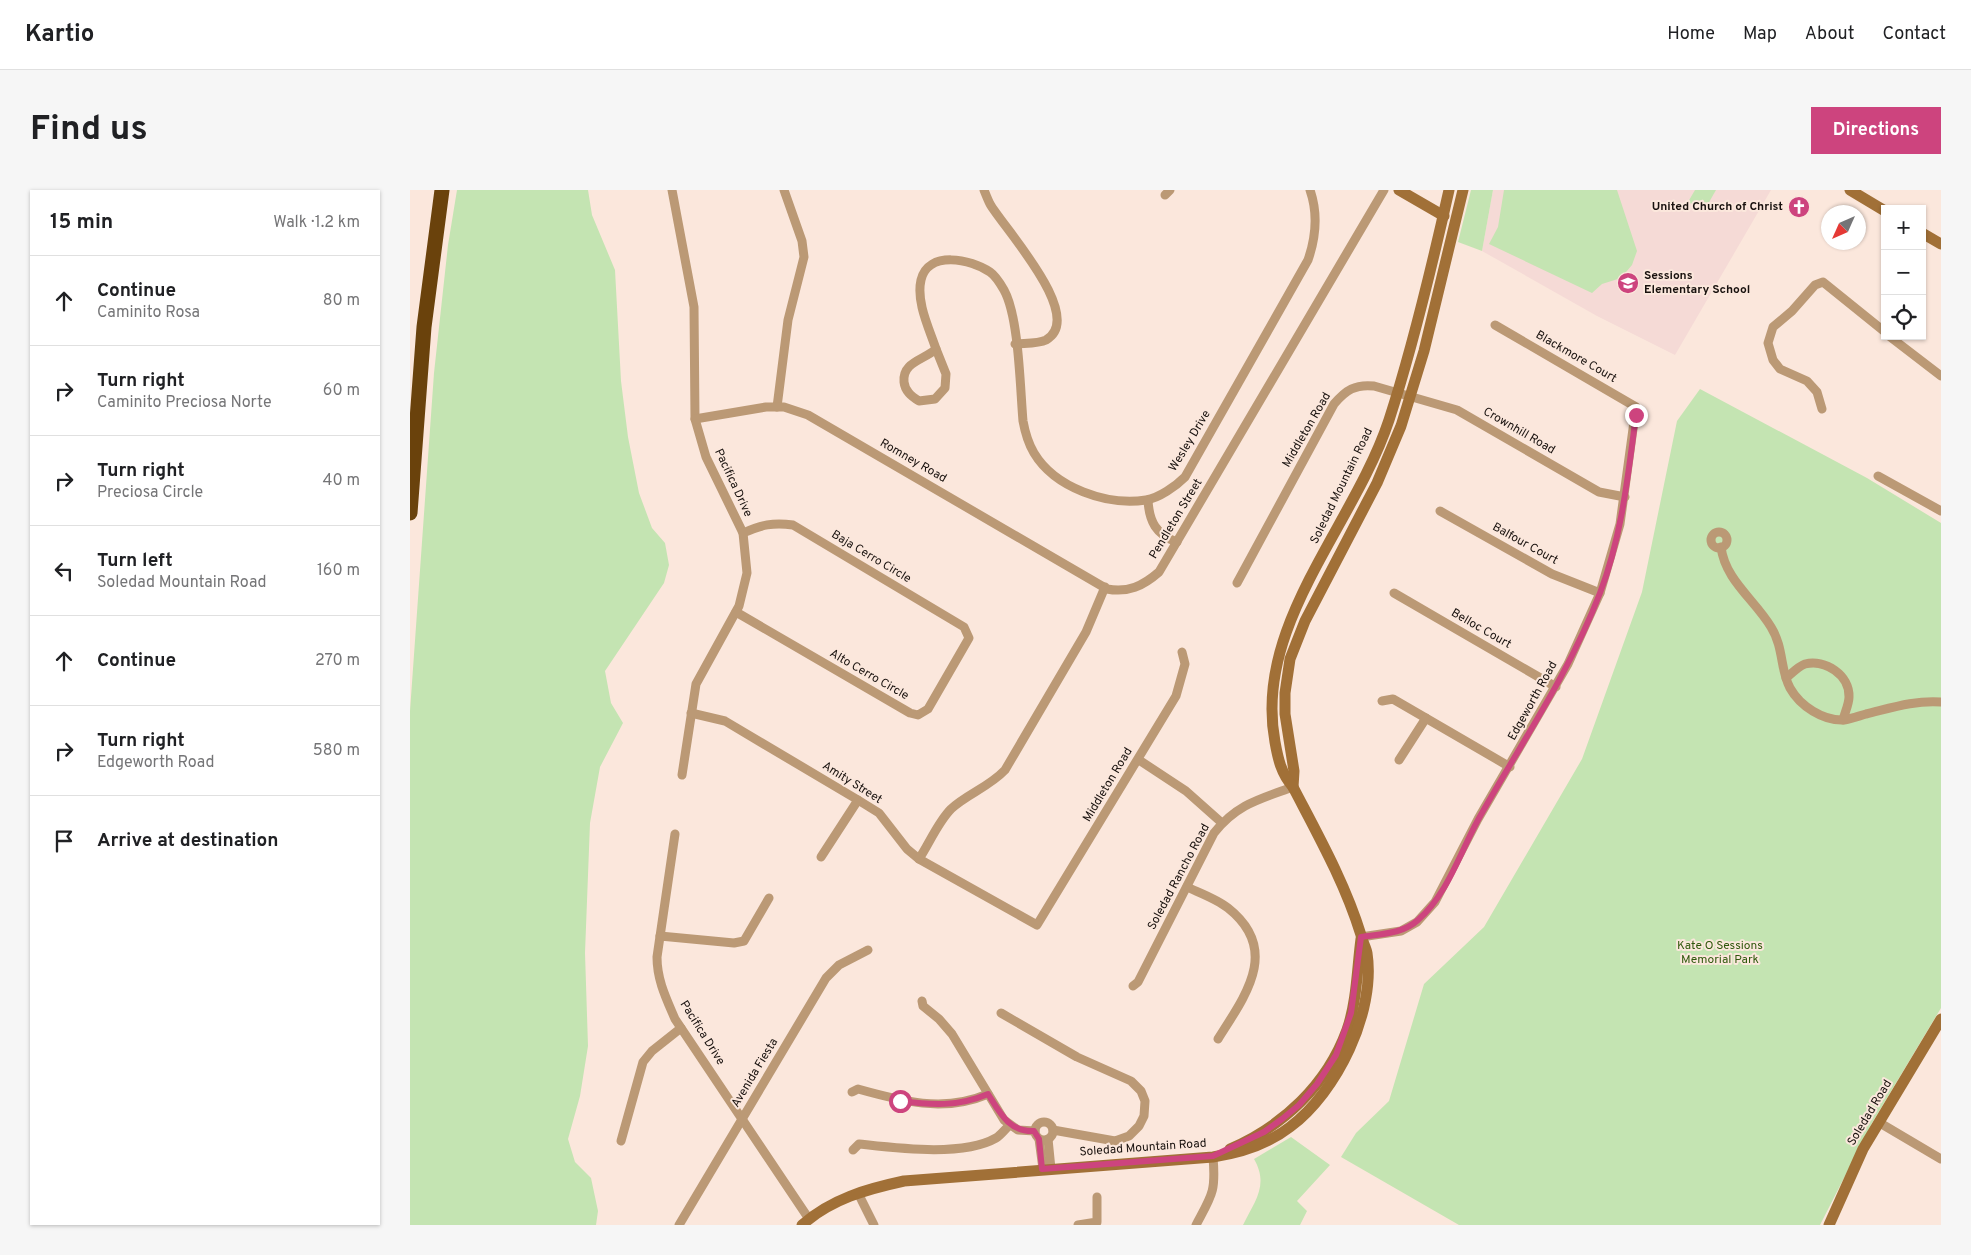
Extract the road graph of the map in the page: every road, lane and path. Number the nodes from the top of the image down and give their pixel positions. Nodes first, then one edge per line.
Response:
1 (442, 190) edge
2 (672, 190) edge
3 (784, 190) edge
4 (984, 190) edge
5 (1310, 190) edge
6 (1384, 190) edge
7 (1399, 190) edge
8 (1450, 190) edge
9 (1463, 190) edge
10 (1850, 190) edge
11 (1881, 209) edge
12 (1444, 216) junction
13 (1457, 219) junction
14 (1926, 235) edge
15 (1941, 244) edge
16 (1495, 325) dead end
17 (1881, 329) edge
18 (1895, 340) edge
19 (1015, 344) junction
20 (936, 350) junction
21 (1941, 376) edge
22 (1397, 392) junction
23 (1411, 395) junction
24 (777, 407) junction
25 (1822, 409) dead end
26 (1636, 415) joint
27 (695, 418) junction
28 (1878, 476) dead end
29 (1625, 497) junction
30 (1148, 500) junction
31 (1440, 511) dead end
32 (1941, 511) edge
33 (410, 514) edge
34 (743, 533) junction
35 (1177, 542) junction
36 (1721, 547) dead end
37 (1237, 583) dead end
38 (1105, 587) junction
39 (1394, 593) dead end
40 (1600, 593) junction
41 (736, 612) junction
42 (966, 646) joint
43 (1182, 652) dead end
44 (1786, 678) junction
45 (1556, 687) junction
46 (1382, 701) dead end
47 (1941, 702) edge
48 (690, 713) junction
49 (1426, 718) junction
50 (1844, 720) junction
51 (1139, 760) junction
52 (1399, 760) dead end
53 (1510, 767) junction
54 (682, 775) dead end
55 (1293, 786) junction
56 (858, 800) junction
57 (1222, 823) junction
58 (675, 834) dead end
59 (821, 857) dead end
60 (919, 859) junction
61 (1187, 887) junction
62 (769, 898) dead end
63 (1037, 925) joint
64 (660, 936) junction
65 (1361, 937) junction
66 (868, 950) dead end
67 (1133, 986) dead end
68 (922, 1001) dead end
69 (1001, 1013) dead end
70 (1941, 1019) edge
71 (681, 1028) junction
72 (1218, 1039) dead end
73 (852, 1092) dead end
74 (988, 1094) junction
75 (743, 1118) junction
76 (1880, 1123) junction
77 (1010, 1125) junction
78 (1053, 1130) junction
79 (1041, 1136) junction
80 (621, 1141) dead end
81 (853, 1150) dead end
82 (1213, 1156) junction
83 (1941, 1160) edge
84 (1046, 1169) junction
85 (858, 1193) junction
86 (1097, 1197) dead end
87 (806, 1222) edge
88 (678, 1225) edge
89 (874, 1225) edge
90 (1078, 1225) edge
91 (1196, 1225) edge
92 (1829, 1225) edge

1 - 33 highway
2 - 27 street, Pacifica Drive
3 - 24 street
4 - 19 street
5 - 30 street, Wesley Drive
6 - 35 street, Pendleton Street
7 - 12 main road
8 - 12 main road, Soledad Mountain Road
9 - 13 main road, Soledad Mountain Road
10 - 11 main road
12 - 13 street
12 - 22 main road, Soledad Mountain Road
13 - 23 main road, Soledad Mountain Road
14 - 15 main road
16 - 26 street, Blackmore Court
17 - 25 street
18 - 21 street
19 - 20 street, Wesley Drive
19 - 30 street, Wesley Drive
20 - 20 street
22 - 23 street, Crownhill Road
22 - 37 street, Middleton Road
22 - 55 main road, Soledad Mountain Road
23 - 29 street, Crownhill Road
23 - 55 main road, Soledad Mountain Road
24 - 27 street, Romney Road
24 - 38 street, Romney Road
26 - 29 street, Edgeworth Road
27 - 34 street, Pacifica Drive
28 - 32 street
29 - 40 street, Edgeworth Road
30 - 35 street
31 - 40 street, Balfour Court
34 - 41 street, Pacifica Drive
34 - 42 street, Baja Cerro Circle
35 - 38 street, Pendleton Street
36 - 44 street
38 - 60 street
39 - 45 street, Belloc Court
40 - 45 street, Edgeworth Road
41 - 42 street, Alto Cerro Circle
41 - 48 street, Pacifica Drive
43 - 51 street, Middleton Road
44 - 50 street
44 - 50 street
45 - 53 street, Edgeworth Road
46 - 49 street
47 - 50 street
48 - 54 street, Pacifica Drive
48 - 56 street, Amity Street
49 - 52 street
49 - 53 street
51 - 57 street
51 - 63 street, Middleton Road
53 - 65 street, Edgeworth Road
55 - 57 street, Soledad Rancho Road
55 - 65 main road, Soledad Mountain Road
56 - 59 street
56 - 60 street, Amity Street
57 - 61 street, Soledad Rancho Road
58 - 64 street, Pacifica Drive
60 - 63 street, Amity Street
61 - 67 street, Soledad Rancho Road
61 - 72 street
62 - 64 street
64 - 71 street, Pacifica Drive
65 - 82 main road
65 - 82 main road, Soledad Mountain Road
66 - 75 street, Avenida Fiesta
68 - 74 street
69 - 78 street
70 - 76 main road, Soledad Road
71 - 75 street, Pacifica Drive
71 - 80 street
73 - 74 street
74 - 77 street
75 - 87 street, Pacifica Drive
75 - 88 street, Avenida Fiesta
76 - 83 street
76 - 92 main road, Soledad Road
77 - 79 street
77 - 81 street
78 - 79 street
78 - 79 street
79 - 84 street
82 - 84 main road, Soledad Mountain Road
82 - 91 street
84 - 85 main road, Soledad Mountain Road
85 - 87 main road, Soledad Mountain Road
85 - 89 street
86 - 90 street

